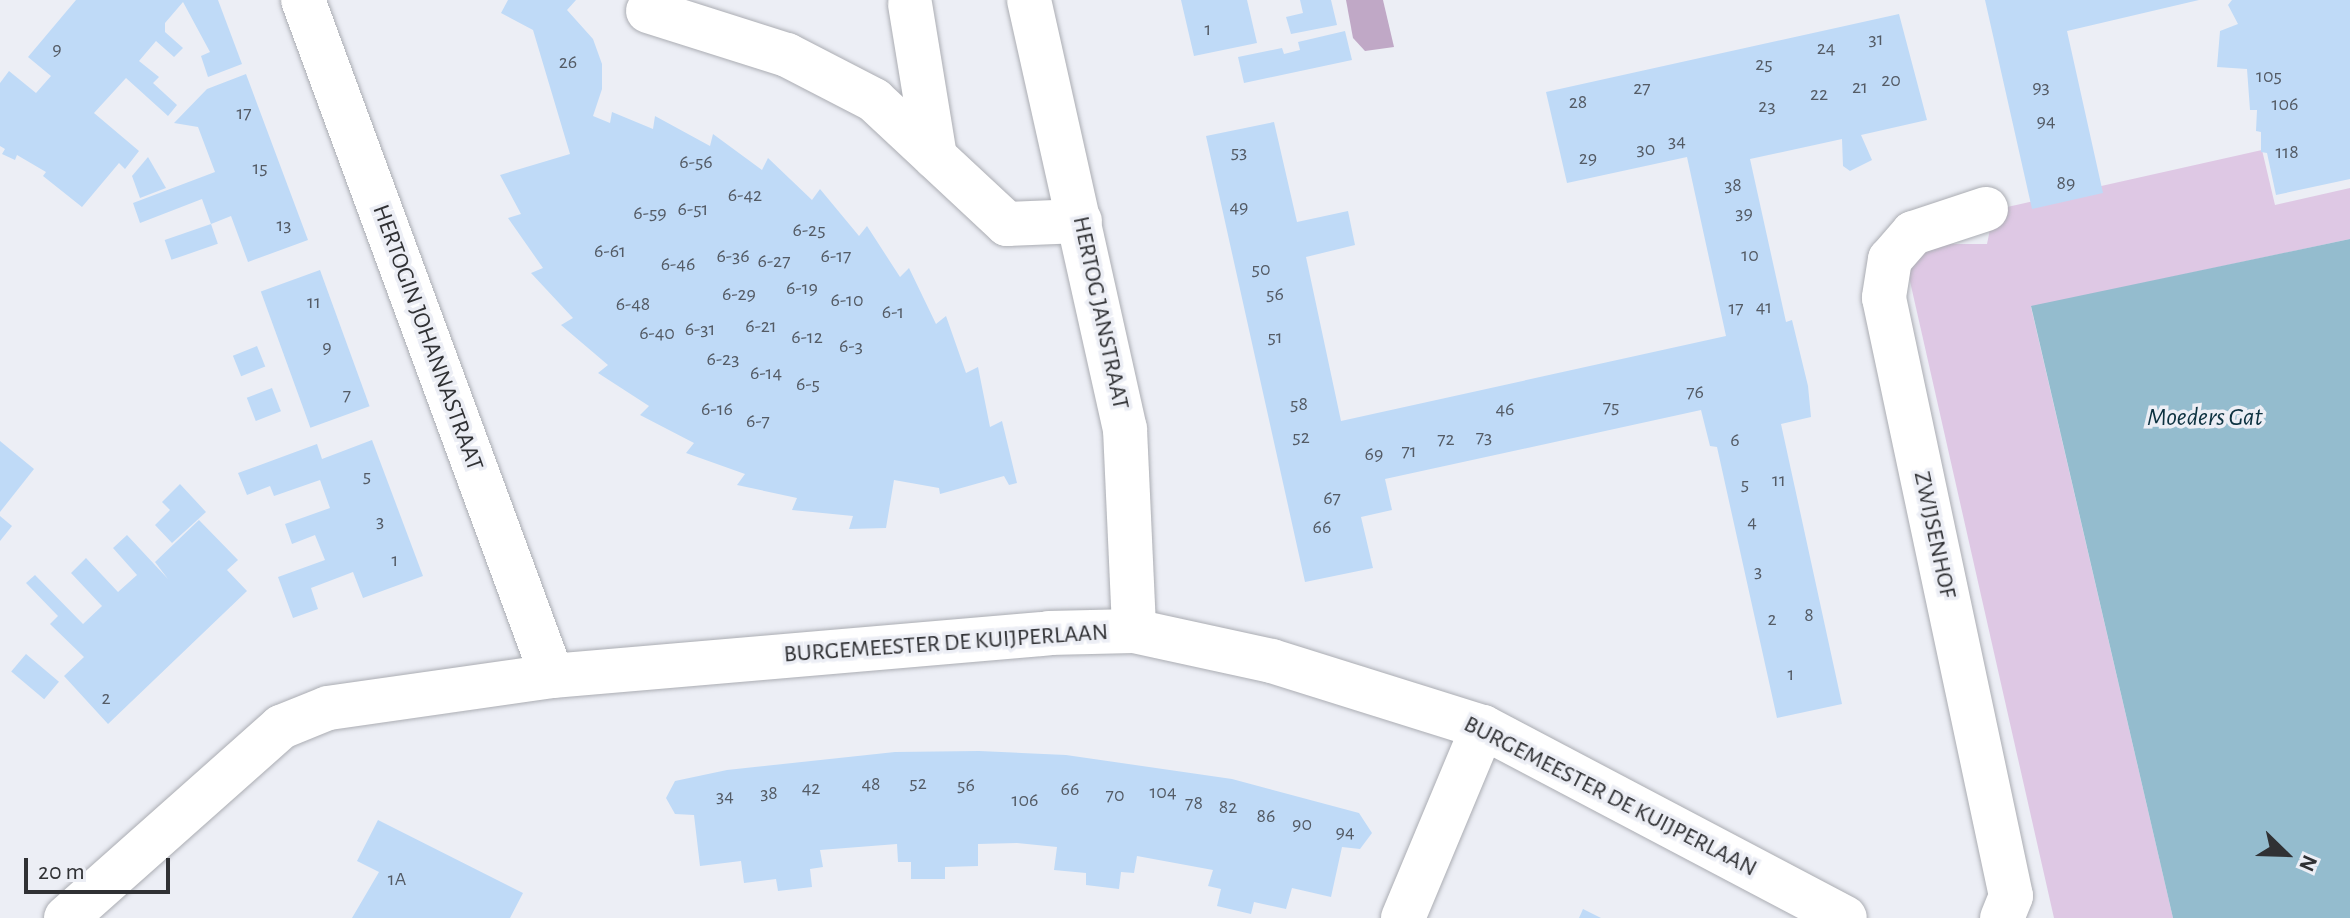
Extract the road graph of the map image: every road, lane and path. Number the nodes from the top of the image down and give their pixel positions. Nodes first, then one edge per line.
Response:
1 (303, 0) edge
2 (1029, 0) edge
3 (910, 4) dead end
4 (648, 11) dead end
5 (935, 157) junction
6 (1986, 209) dead end
7 (1080, 221) junction
8 (1134, 631) junction
9 (552, 676) junction
10 (1483, 727) junction
11 (1778, 902) edge
12 (66, 918) edge
13 (1403, 918) edge
14 (1845, 918) edge
15 (2002, 918) edge

1 - 9 street, HERTOGIN JOHANNASTRAAT
2 - 7 street, HERTOG JANSTRAAT
3 - 5 street
4 - 5 street
5 - 7 street
6 - 15 street, ZWIJSENHOF
7 - 8 street, HERTOG JANSTRAAT
8 - 9 street, BURGEMEESTER DE KUIJPERLAAN
8 - 10 street, BURGEMEESTER DE KUIJPERLAAN
9 - 12 street, BURGEMEESTER DE KUIJPERLAAN
10 - 11 street, BURGEMEESTER DE KUIJPERLAAN
10 - 13 street
11 - 14 street, BURGEMEESTER DE KUIJPERLAAN

